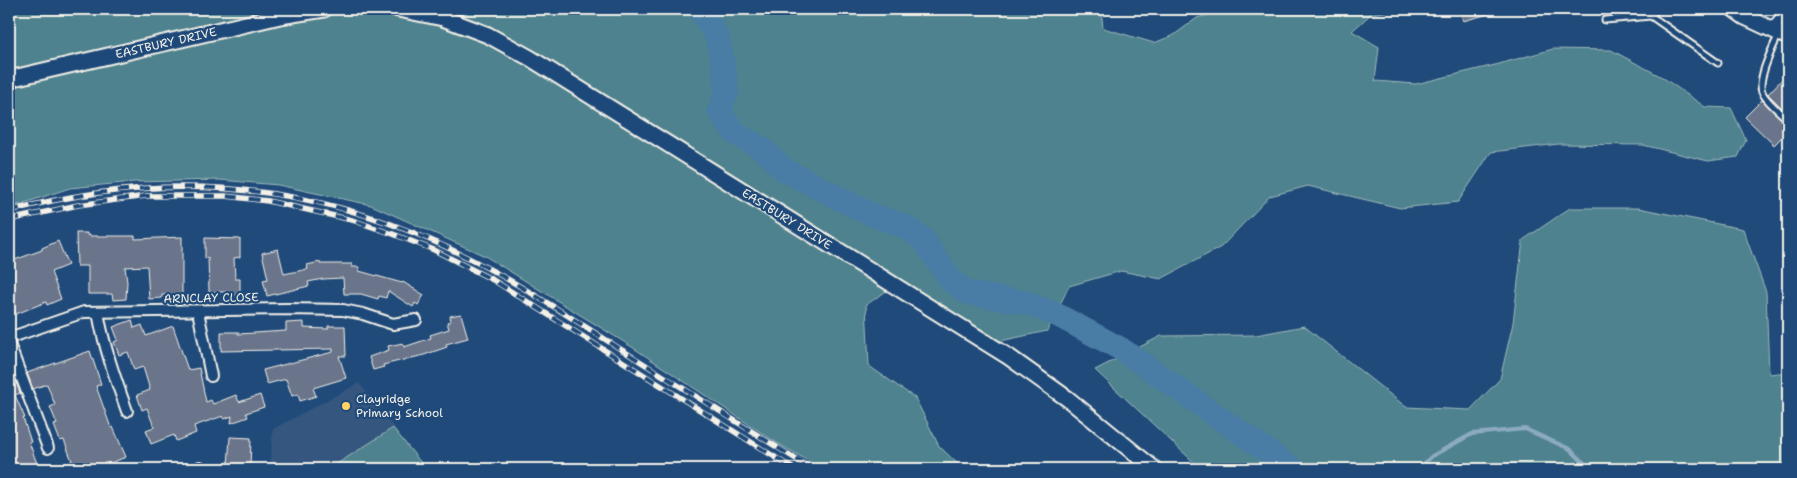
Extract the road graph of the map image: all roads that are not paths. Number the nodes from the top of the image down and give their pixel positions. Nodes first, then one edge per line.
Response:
1 (324, 9) edge
2 (398, 9) edge
3 (1656, 9) edge
4 (1734, 9) edge
5 (1788, 9) edge
6 (1651, 16) junction
7 (1605, 20) dead end
8 (1779, 34) edge
9 (1718, 64) dead end
10 (9, 79) edge
11 (1788, 120) edge
12 (198, 311) junction
13 (98, 312) junction
14 (416, 320) dead end
15 (9, 338) edge
16 (9, 344) edge
17 (211, 376) dead end
18 (127, 411) dead end
19 (48, 448) dead end
20 (1154, 469) edge

1 - 10 street, EASTBURY DRIVE
2 - 20 street, EASTBURY DRIVE
3 - 6 lane
4 - 8 street
5 - 8 street
6 - 7 lane
6 - 9 lane
8 - 11 lane
12 - 13 street, ARNCLAY CLOSE
12 - 14 street, ARNCLAY CLOSE
12 - 17 street
13 - 15 street, ARNCLAY CLOSE
13 - 18 street
16 - 19 street

